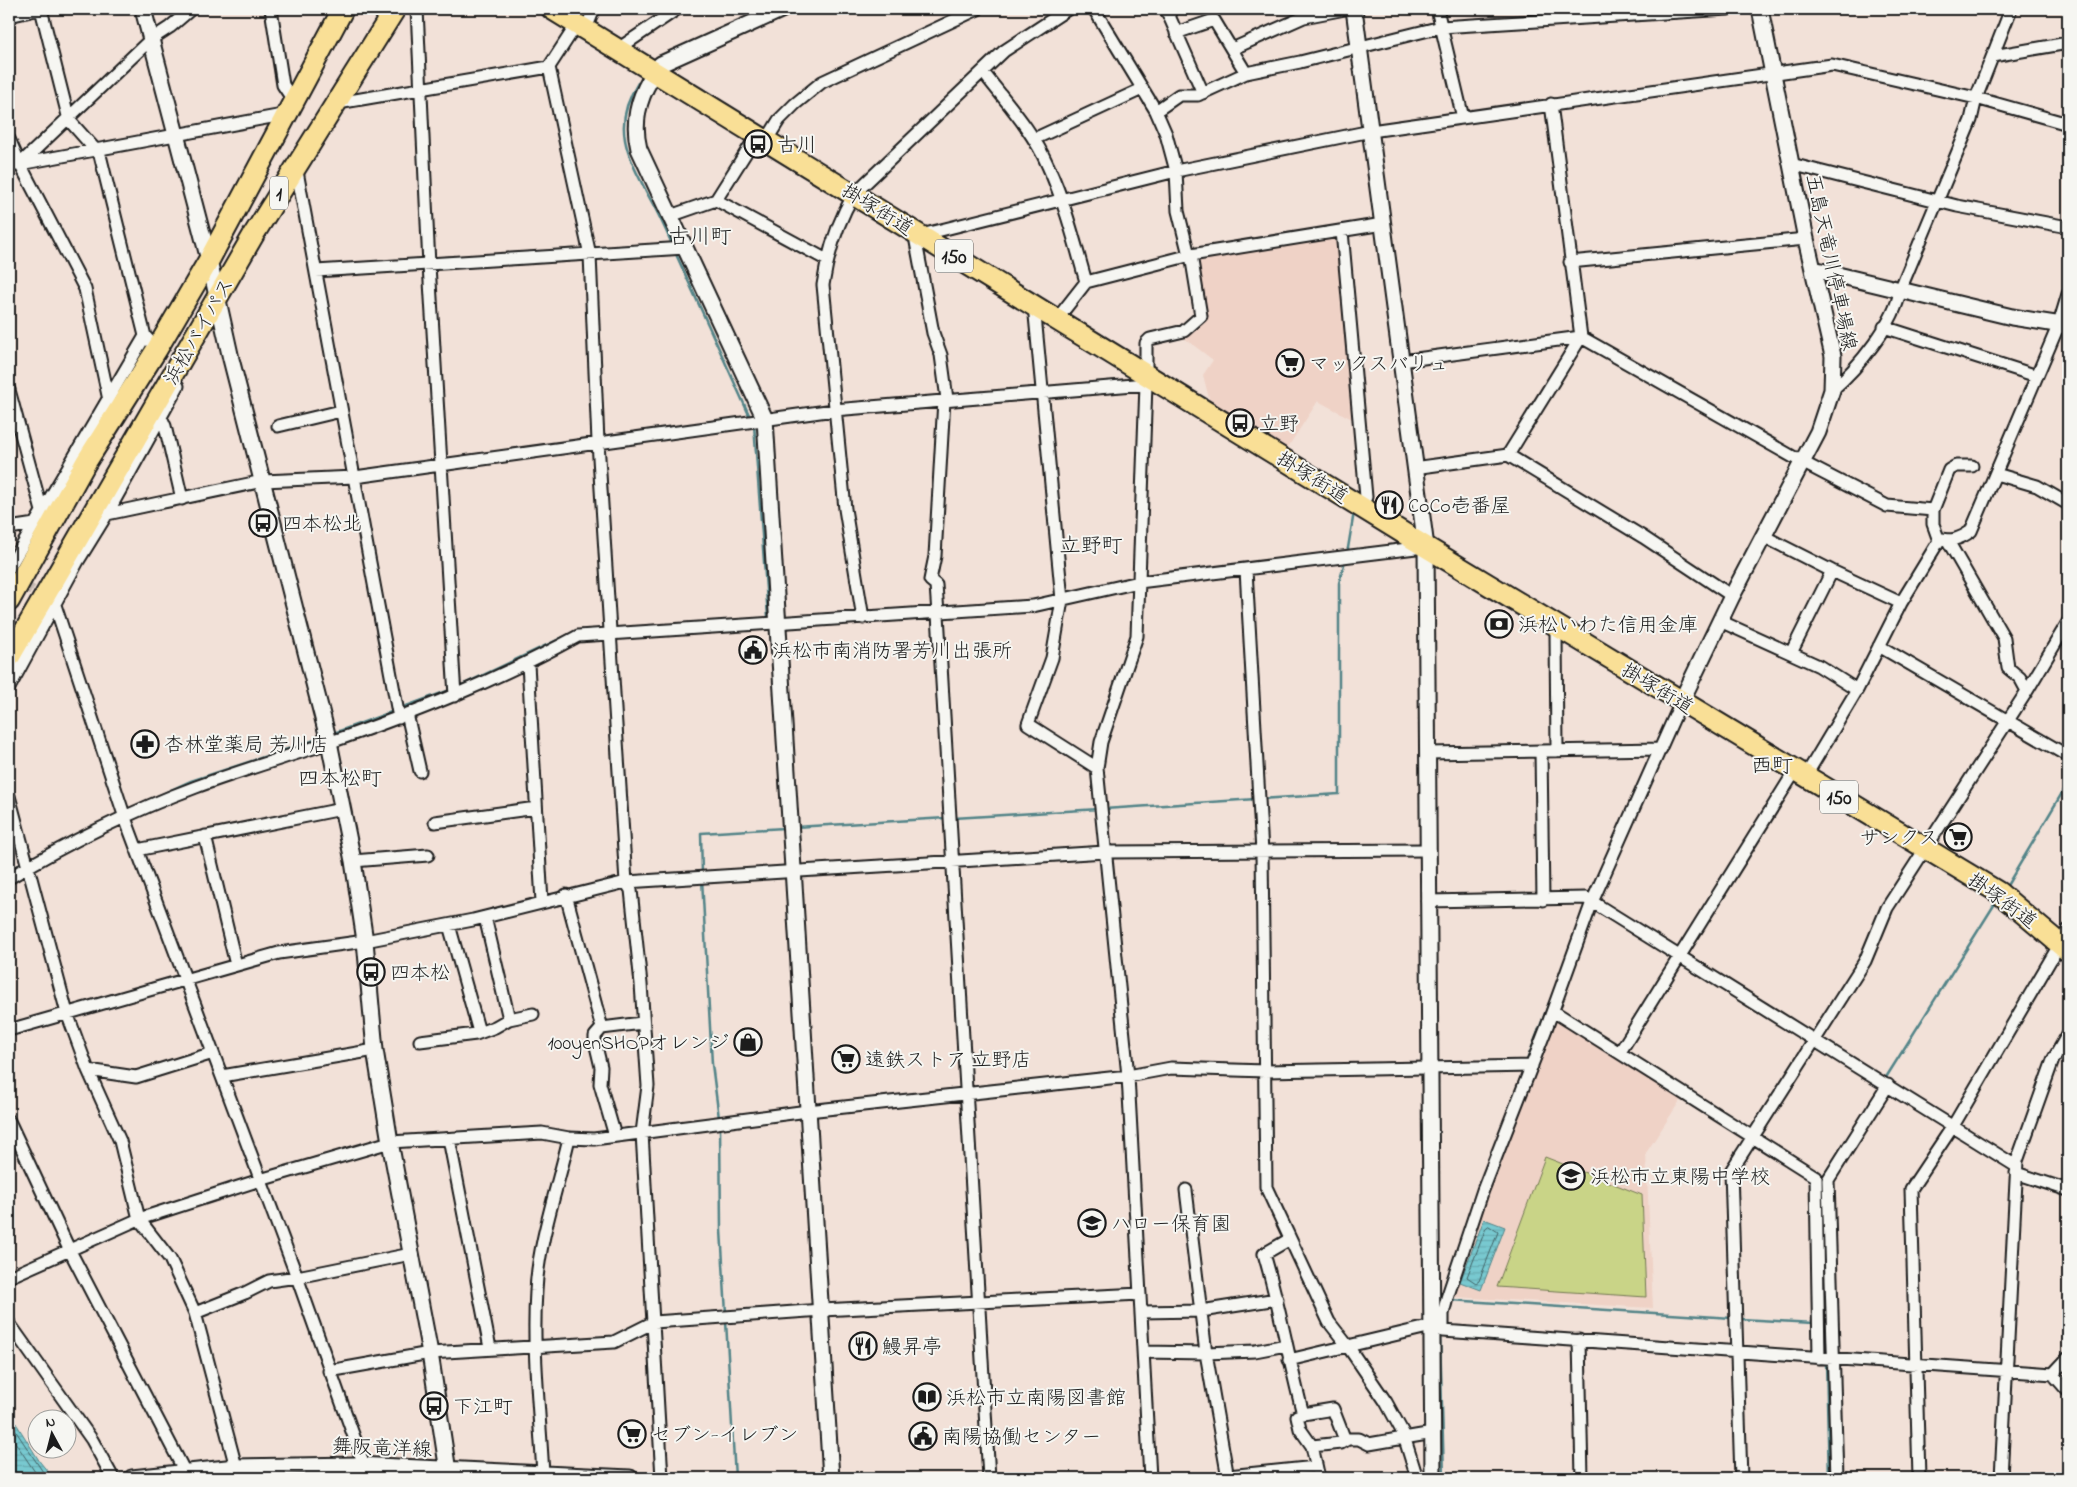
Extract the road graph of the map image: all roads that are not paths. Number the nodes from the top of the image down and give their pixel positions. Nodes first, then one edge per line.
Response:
1 (41, 9) edge
2 (143, 9) edge
3 (191, 9) edge
4 (271, 9) edge
5 (343, 9) edge
6 (395, 9) edge
7 (417, 9) edge
8 (552, 9) edge
9 (594, 9) edge
10 (677, 9) edge
11 (783, 9) edge
12 (978, 9) edge
13 (1068, 9) edge
14 (1094, 9) edge
15 (1166, 9) edge
16 (1345, 9) edge
17 (1354, 9) edge
18 (1437, 9) edge
19 (1728, 9) edge
20 (1760, 9) edge
21 (2011, 9) edge
22 (1657, 11) edge
23 (9, 16) edge
24 (582, 27) junction
25 (1441, 27) junction
26 (1176, 33) junction
27 (150, 40) junction
28 (2068, 43) edge
29 (1360, 48) junction
30 (618, 49) junction
31 (1232, 49) junction
32 (1993, 56) junction
33 (549, 67) junction
34 (655, 72) junction
35 (983, 72) junction
36 (1771, 72) junction
37 (1246, 73) junction
38 (420, 88) junction
39 (1142, 89) junction
40 (1203, 93) junction
41 (1976, 98) junction
42 (338, 103) junction
43 (1551, 104) junction
44 (291, 107) junction
45 (1156, 111) junction
46 (1462, 118) junction
47 (69, 120) junction
48 (2068, 124) edge
49 (1370, 131) junction
50 (176, 136) junction
51 (762, 138) junction
52 (9, 139) edge
53 (1034, 139) junction
54 (97, 150) junction
55 (1791, 164) junction
56 (14, 165) edge
57 (296, 166) junction
58 (1176, 171) junction
59 (854, 194) junction
60 (1062, 199) junction
61 (716, 200) junction
62 (1935, 201) junction
63 (670, 216) junction
64 (1383, 224) junction
65 (2068, 227) edge
66 (1342, 231) junction
67 (921, 235) junction
68 (1806, 239) junction
69 (685, 248) junction
70 (590, 255) junction
71 (1190, 255) junction
72 (209, 260) junction
73 (827, 260) junction
74 (1570, 262) junction
75 (429, 265) junction
76 (1813, 269) junction
77 (316, 271) junction
78 (1086, 282) junction
79 (1900, 290) junction
80 (2068, 294) edge
81 (217, 298) junction
82 (1034, 306) junction
83 (1056, 319) junction
84 (2064, 325) edge
85 (1884, 327) junction
86 (1581, 337) junction
87 (151, 343) junction
88 (1401, 361) junction
89 (2037, 376) junction
90 (1146, 379) junction
91 (169, 380) junction
92 (9, 390) edge
93 (1832, 390) junction
94 (1042, 392) junction
95 (109, 400) junction
96 (945, 400) junction
97 (341, 410) junction
98 (834, 410) junction
99 (161, 417) junction
100 (765, 418) junction
101 (278, 426) dead end
102 (598, 442) junction
103 (1508, 455) junction
104 (1802, 462) junction
105 (440, 464) junction
106 (1972, 466) dead end
107 (1414, 468) junction
108 (1996, 474) junction
109 (355, 477) junction
110 (263, 481) junction
111 (182, 499) junction
112 (2068, 504) edge
113 (1359, 505) junction
114 (1933, 510) junction
115 (42, 511) junction
116 (107, 514) junction
117 (35, 524) junction
118 (9, 528) edge
119 (1763, 536) junction
120 (1944, 540) junction
121 (1426, 547) junction
122 (9, 568) edge
123 (1246, 570) junction
124 (1832, 571) junction
125 (1139, 582) junction
126 (1732, 596) junction
127 (1062, 600) junction
128 (9, 602) edge
129 (1901, 603) junction
130 (55, 605) junction
131 (938, 614) junction
132 (863, 618) junction
133 (1720, 621) junction
134 (2068, 622) edge
135 (778, 624) junction
136 (1560, 628) junction
137 (611, 631) junction
138 (1879, 646) junction
139 (1791, 653) junction
140 (9, 658) edge
141 (528, 664) junction
142 (9, 688) edge
143 (1857, 690) junction
144 (2027, 691) junction
145 (455, 696) junction
146 (1681, 702) junction
147 (403, 716) junction
148 (2007, 722) junction
149 (329, 742) junction
150 (1661, 749) junction
151 (1557, 751) junction
152 (1542, 752) junction
153 (1427, 754) junction
154 (2068, 756) edge
155 (1097, 768) junction
156 (420, 771) dead end
157 (1800, 774) junction
158 (9, 796) edge
159 (536, 808) junction
160 (342, 809) junction
161 (125, 818) junction
162 (435, 822) dead end
163 (205, 836) junction
164 (1925, 848) junction
165 (137, 850) junction
166 (1427, 850) junction
167 (1105, 852) junction
168 (1262, 852) junction
169 (428, 855) dead end
170 (952, 860) junction
171 (353, 861) junction
172 (27, 867) junction
173 (794, 870) junction
174 (9, 878) edge
175 (626, 882) junction
176 (566, 895) junction
177 (1543, 900) junction
178 (1427, 901) junction
179 (542, 902) junction
180 (1592, 902) junction
181 (485, 917) junction
182 (449, 925) junction
183 (2066, 938) edge
184 (365, 941) junction
185 (1680, 957) junction
186 (236, 965) junction
187 (185, 978) junction
188 (1553, 1011) junction
189 (67, 1013) junction
190 (533, 1014) dead end
191 (509, 1019) junction
192 (642, 1023) junction
193 (602, 1028) junction
194 (9, 1030) edge
195 (479, 1032) junction
196 (2068, 1034) edge
197 (1816, 1039) junction
198 (420, 1041) dead end
199 (375, 1050) junction
200 (1620, 1052) junction
201 (213, 1053) junction
202 (1532, 1066) junction
203 (1430, 1068) junction
204 (88, 1070) junction
205 (1265, 1071) junction
206 (222, 1076) junction
207 (1128, 1076) junction
208 (1885, 1083) junction
209 (966, 1094) junction
210 (808, 1111) junction
211 (9, 1121) edge
212 (1953, 1126) junction
213 (642, 1133) junction
214 (615, 1136) junction
215 (1753, 1137) junction
216 (569, 1138) junction
217 (449, 1139) junction
218 (390, 1142) junction
219 (2016, 1169) junction
220 (260, 1180) junction
221 (1186, 1190) dead end
222 (2068, 1190) edge
223 (139, 1219) junction
224 (1290, 1238) junction
225 (70, 1249) junction
226 (411, 1254) junction
227 (9, 1277) edge
228 (297, 1277) junction
229 (1140, 1294) junction
230 (1277, 1298) junction
231 (980, 1303) junction
232 (822, 1310) junction
233 (1201, 1311) junction
234 (1142, 1312) junction
235 (196, 1313) junction
236 (654, 1322) junction
237 (9, 1323) edge
238 (1437, 1328) junction
239 (1579, 1340) junction
240 (536, 1345) junction
241 (1286, 1345) junction
242 (1348, 1345) junction
243 (490, 1348) junction
244 (1738, 1351) junction
245 (1144, 1352) junction
246 (430, 1353) junction
247 (1206, 1353) junction
248 (1819, 1358) junction
249 (2068, 1358) edge
250 (1834, 1359) junction
251 (1289, 1360) junction
252 (1915, 1365) junction
253 (329, 1370) junction
254 (2006, 1372) junction
255 (2053, 1374) junction
256 (2068, 1390) edge
257 (1303, 1414) junction
258 (1433, 1433) junction
259 (1404, 1436) junction
260 (1345, 1440) junction
261 (1312, 1446) junction
262 (236, 1467) junction
263 (359, 1469) edge
264 (1318, 1473) edge
265 (448, 1474) edge
266 (186, 1475) edge
267 (543, 1475) junction
268 (586, 1477) edge
269 (1228, 1477) edge
270 (1426, 1477) edge
271 (113, 1478) edge
272 (132, 1478) edge
273 (630, 1478) edge
274 (662, 1478) edge
275 (831, 1478) edge
276 (989, 1478) edge
277 (1150, 1478) edge
278 (1582, 1478) edge
279 (1741, 1478) edge
280 (1837, 1478) edge
281 (1918, 1478) edge
282 (2001, 1478) edge

1 - 23 street
1 - 47 street
2 - 27 street
3 - 27 street
4 - 44 street
5 - 44 highway, 浜松バイパス / 1
6 - 42 highway, 浜松バイパス / 1
7 - 38 street
8 - 24 highway, 掛塚街道 / 150
9 - 24 street
10 - 30 street
11 - 34 street
12 - 51 street
13 - 35 street
14 - 39 street
15 - 26 street
16 - 31 street
17 - 29 street
18 - 25 street
19 - 22 street
20 - 36 street, 五島天竜川停車場線
21 - 32 street
22 - 25 street
24 - 30 highway, 掛塚街道 / 150
24 - 33 street
25 - 29 street
25 - 46 street
26 - 31 street
26 - 40 street
27 - 47 street
27 - 50 street
28 - 32 street
29 - 37 street
29 - 49 street
30 - 34 highway, 掛塚街道 / 150
31 - 37 street
32 - 41 street
33 - 38 street
33 - 70 street
34 - 51 highway, 掛塚街道 / 150
34 - 63 street
35 - 53 street
35 - 59 street
36 - 41 street
36 - 43 street
36 - 55 street, 五島天竜川停車場線
37 - 40 street
38 - 42 street
38 - 75 street
39 - 45 street
39 - 53 street
40 - 45 street
41 - 48 street
41 - 62 street
42 - 57 highway, 浜松バイパス / 1
43 - 46 street
43 - 74 street
44 - 50 street
44 - 72 highway, 浜松バイパス / 1
45 - 58 street
46 - 49 street
47 - 54 street
47 - 56 street
49 - 58 street
49 - 64 street
50 - 54 street
50 - 72 street
51 - 59 highway, 掛塚街道 / 150
51 - 61 street
52 - 56 street
53 - 60 street
54 - 56 street
54 - 87 street
55 - 62 street
55 - 68 street, 五島天竜川停車場線
56 - 95 street
57 - 77 street
57 - 81 highway, 浜松バイパス / 1
58 - 60 street
58 - 71 street
59 - 67 highway, 掛塚街道 / 150
59 - 73 street
60 - 67 street
60 - 78 street
61 - 63 street
61 - 73 street
62 - 65 street
62 - 79 street
63 - 69 street
64 - 66 street
64 - 88 street
66 - 71 street
66 - 113 street
67 - 82 highway, 掛塚街道 / 150
67 - 96 street
68 - 74 street
68 - 76 street, 五島天竜川停車場線
69 - 70 street
69 - 100 street
70 - 75 street
70 - 102 street
71 - 78 street
71 - 90 street
72 - 81 street
72 - 87 highway, 浜松バイパス / 1
73 - 98 street
74 - 86 street
75 - 77 street
75 - 105 street
76 - 79 street
76 - 93 street, 五島天竜川停車場線
77 - 97 street
78 - 83 street
79 - 84 street
79 - 85 street
80 - 84 street
81 - 91 highway, 浜松バイパス / 1
81 - 110 street
82 - 83 highway, 掛塚街道 / 150
82 - 94 street
83 - 90 highway, 掛塚街道 / 150
84 - 89 street
85 - 89 street
85 - 93 street
86 - 88 street
86 - 103 street
86 - 104 street
87 - 95 street
87 - 128 highway, 浜松バイパス / 1
88 - 107 street
89 - 108 street
90 - 94 street
90 - 113 highway, 掛塚街道 / 150
90 - 125 street
91 - 99 street
91 - 140 highway, 浜松バイパス / 1
92 - 115 street
93 - 104 street, 五島天竜川停車場線
94 - 96 street
94 - 127 street
95 - 115 street
96 - 98 street
96 - 131 street
97 - 101 street
97 - 109 street
98 - 100 street
98 - 132 street
99 - 111 street
99 - 116 street
100 - 102 street
100 - 135 street
102 - 105 street
102 - 137 street
103 - 107 street
103 - 126 street
104 - 114 street
104 - 119 street, 五島天竜川停車場線
105 - 109 street
105 - 145 street
106 - 114 street
107 - 121 street
108 - 112 street
108 - 120 street
109 - 110 street
109 - 147 street
110 - 111 street
110 - 149 street
111 - 116 street
113 - 121 highway, 掛塚街道 / 150
114 - 120 street
115 - 117 street
116 - 130 street
117 - 118 street
117 - 122 street
119 - 124 street
119 - 126 street, 五島天竜川停車場線
120 - 129 street
120 - 144 street
121 - 123 street
121 - 136 highway, 掛塚街道 / 150
121 - 153 street
123 - 125 street
123 - 168 street
124 - 129 street
124 - 139 street
125 - 127 street
125 - 155 street
126 - 133 street, 五島天竜川停車場線
127 - 131 street
127 - 155 street
129 - 138 street
130 - 142 street
130 - 161 street
131 - 132 street
131 - 170 street
132 - 135 street
133 - 139 street
133 - 146 street, 五島天竜川停車場線
134 - 144 street
135 - 137 street
135 - 173 street
136 - 146 highway, 掛塚街道 / 150
136 - 151 street
137 - 141 street
137 - 175 street
138 - 143 street
138 - 148 street
139 - 143 street
141 - 145 street
141 - 159 street
143 - 157 street
144 - 148 street
145 - 147 street
146 - 150 street
146 - 157 highway, 掛塚街道 / 150
147 - 149 street
147 - 156 street
148 - 154 street
148 - 164 street
149 - 160 street
149 - 161 street
150 - 151 street
150 - 180 street
151 - 152 street
152 - 153 street
152 - 177 street
153 - 166 street
155 - 167 street
157 - 164 highway, 掛塚街道 / 150
157 - 185 street
158 - 172 street
159 - 162 street
159 - 179 street
160 - 163 street
160 - 171 street
161 - 165 street
161 - 172 street
163 - 165 street
163 - 186 street
164 - 183 highway, 掛塚街道 / 150
164 - 197 street
165 - 187 street
166 - 168 street
166 - 178 street
167 - 168 street
167 - 170 street
167 - 207 street
168 - 205 street
169 - 171 street
170 - 173 street
170 - 209 street
171 - 184 street
172 - 174 street
172 - 189 street
173 - 175 street
173 - 210 street
175 - 176 street
175 - 192 street
176 - 179 street
176 - 193 street
177 - 178 street
177 - 180 street
178 - 203 street
179 - 181 street
180 - 185 street
180 - 188 street
181 - 182 street
181 - 191 street
182 - 184 street
182 - 195 street
183 - 212 street
184 - 186 street
184 - 199 street
185 - 197 street
185 - 200 street
186 - 187 street
187 - 189 street
187 - 201 street
188 - 200 street
188 - 202 street
189 - 194 street
189 - 204 street
190 - 191 street
191 - 195 street
192 - 193 street
192 - 213 street
193 - 214 street
195 - 198 street
196 - 219 street
197 - 208 street
197 - 215 street
199 - 206 street
199 - 218 street
200 - 215 street
201 - 204 street
201 - 206 street
202 - 203 street
202 - 238 street
203 - 205 street
203 - 238 street
204 - 223 street
205 - 207 street
205 - 224 street
206 - 220 street
207 - 209 street
207 - 229 street
208 - 212 street
208 - 250 street
209 - 210 street
209 - 231 street
210 - 213 street
210 - 232 street
211 - 225 street
212 - 219 street
212 - 252 street
213 - 214 street
213 - 236 street
214 - 216 street
215 - 244 street
215 - 248 street
216 - 217 street
216 - 240 street
217 - 218 street
217 - 243 street
218 - 220 street
218 - 226 street
219 - 222 street
219 - 254 street
220 - 223 street
220 - 228 street
221 - 233 street
223 - 225 street
223 - 235 street
224 - 230 street
224 - 242 street
225 - 227 street
225 - 266 street
226 - 228 street
226 - 246 street
228 - 235 street
228 - 253 street
229 - 231 street
229 - 234 street
230 - 233 street
230 - 241 street
231 - 232 street
231 - 276 street
232 - 236 street
232 - 275 street
233 - 234 street
233 - 247 street
234 - 245 street
235 - 262 street
236 - 240 street
236 - 274 street
237 - 271 street
238 - 239 street
238 - 242 street
238 - 258 street
239 - 244 street
239 - 278 street
240 - 243 street
240 - 267 street
241 - 247 street
241 - 251 street
242 - 251 street
242 - 259 street
243 - 246 street
244 - 248 street
244 - 279 street
245 - 247 street
245 - 277 street
246 - 253 street
246 - 265 street
247 - 269 street
248 - 250 street
249 - 255 street
250 - 252 street
250 - 280 street
251 - 257 street
252 - 254 street
252 - 281 street
253 - 263 street
254 - 255 street
254 - 282 street
255 - 256 street
257 - 260 street
257 - 261 street
258 - 259 street
258 - 270 street
259 - 260 street
259 - 270 street
260 - 261 street
261 - 264 street
262 - 263 street, 舞阪竜洋線
262 - 266 street, 舞阪竜洋線
263 - 265 street, 舞阪竜洋線
264 - 269 street
265 - 267 street, 舞阪竜洋線
266 - 272 street, 舞阪竜洋線
267 - 268 street, 舞阪竜洋線
268 - 273 street, 舞阪竜洋線

